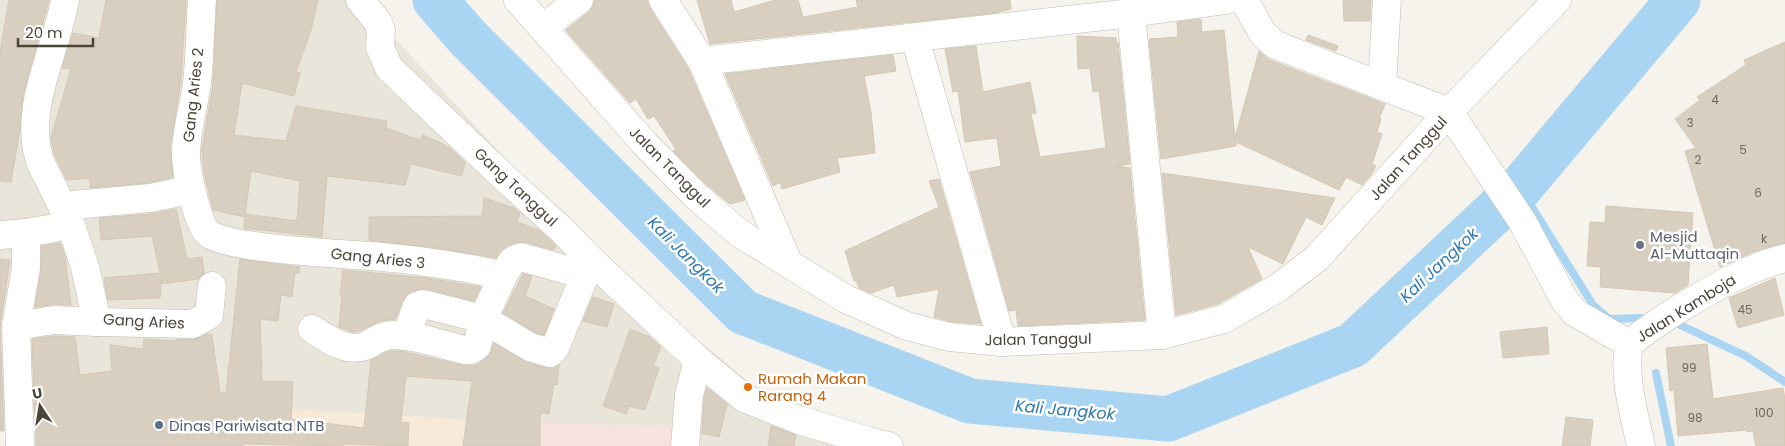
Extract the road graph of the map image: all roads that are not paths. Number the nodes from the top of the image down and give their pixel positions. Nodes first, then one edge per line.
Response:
1 (65, 0) edge
2 (202, 0) edge
3 (360, 0) edge
4 (518, 0) edge
5 (580, 0) edge
6 (663, 0) edge
7 (1226, 0) edge
8 (1244, 0) edge
9 (1387, 0) edge
10 (1557, 0) edge
11 (1131, 13) junction
12 (544, 27) junction
13 (915, 38) junction
14 (702, 61) junction
15 (1382, 85) junction
16 (1456, 122) junction
17 (190, 190) junction
18 (67, 216) junction
19 (13, 234) edge
20 (1785, 258) edge
21 (788, 262) junction
22 (588, 268) junction
23 (503, 276) junction
24 (212, 286) dead end
25 (483, 319) junction
26 (97, 322) junction
27 (16, 326) junction
28 (312, 329) dead end
29 (1162, 335) junction
30 (1002, 342) junction
31 (1629, 344) junction
32 (698, 360) junction
33 (20, 446) edge
34 (685, 446) edge
35 (889, 446) edge
36 (1641, 446) edge

1 - 18 street, Gang Aries
2 - 17 street, Gang Aries 2
3 - 22 street, Gang Tanggul
4 - 12 street, Jalan Tanggul
5 - 12 street
6 - 14 street
7 - 11 street
8 - 15 street
9 - 15 street
10 - 16 street, Jalan Tanggul
11 - 13 street
11 - 29 street
12 - 21 street, Jalan Tanggul
13 - 14 street
13 - 30 street
14 - 21 street
15 - 16 street
16 - 29 street, Jalan Tanggul
16 - 31 street
17 - 18 street
17 - 23 street, Gang Aries 3
18 - 19 street
18 - 26 street, Gang Aries
19 - 27 street
20 - 31 street, Jalan Kamboja
21 - 30 street, Jalan Tanggul
22 - 23 street
22 - 25 street
22 - 32 street, Gang Tanggul
23 - 25 street
24 - 26 street, Gang Aries
25 - 28 street
26 - 27 street
27 - 33 street
29 - 30 street, Jalan Tanggul
31 - 36 street, Jalan Kamboja
32 - 34 street
32 - 35 street, Gang Tanggul

